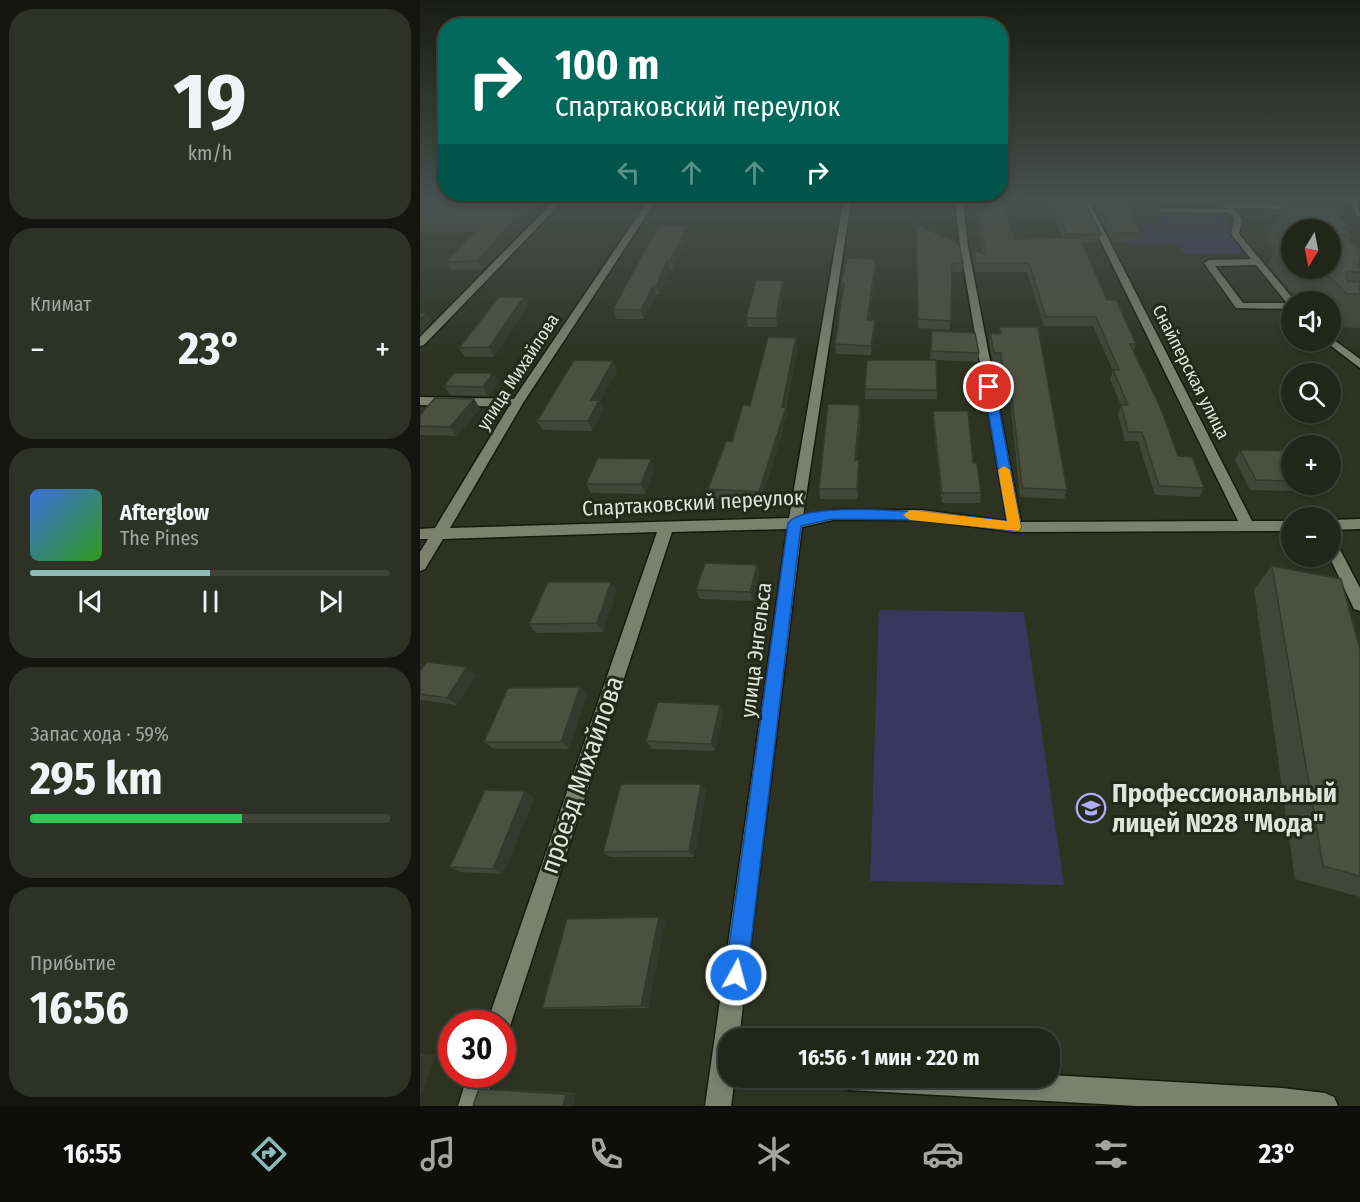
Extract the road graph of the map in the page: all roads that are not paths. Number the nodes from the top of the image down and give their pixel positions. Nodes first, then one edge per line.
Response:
1 (508, 253) edge
2 (618, 253) edge
3 (839, 253) edge
4 (965, 253) edge
5 (1111, 253) edge
6 (1249, 253) edge
7 (1256, 262) junction
8 (1281, 291) edge
9 (1281, 304) edge
10 (420, 343) edge
11 (1341, 349) edge
12 (1360, 365) edge
13 (420, 401) edge
14 (517, 403) junction
15 (795, 523) junction
16 (1360, 524) edge
17 (1341, 525) edge
18 (1281, 526) edge
19 (666, 527) junction
20 (1015, 527) junction
21 (1248, 527) junction
22 (420, 534) edge
23 (440, 534) junction
24 (420, 565) edge
25 (1341, 566) edge
26 (1360, 604) edge
27 (503, 1010) edge
28 (731, 1028) edge
29 (477, 1088) edge
30 (722, 1088) edge
31 (1033, 1088) edge
32 (1283, 1103) edge
33 (471, 1106) edge
34 (718, 1106) edge
35 (1325, 1106) edge

1 - 10 street
2 - 14 street, улица Михайлова
3 - 15 street, улица Энгельса
4 - 20 street
5 - 21 street, Снайперская улица
6 - 7 street
7 - 8 street
7 - 9 street
11 - 12 street
13 - 14 street
14 - 23 street, улица Михайлова
15 - 19 street, Спартаковский переулок
15 - 20 street, Спартаковский переулок
15 - 28 street, улица Энгельса
16 - 17 street
18 - 21 street, Спартаковский переулок
19 - 23 street, Спартаковский переулок
19 - 27 street, проезд Михайлова
20 - 21 street, Спартаковский переулок
22 - 23 street, Спартаковский переулок
23 - 24 street, улица Михайлова
25 - 26 street
29 - 33 street
30 - 34 street, улица Энгельса
31 - 32 street
32 - 35 street

